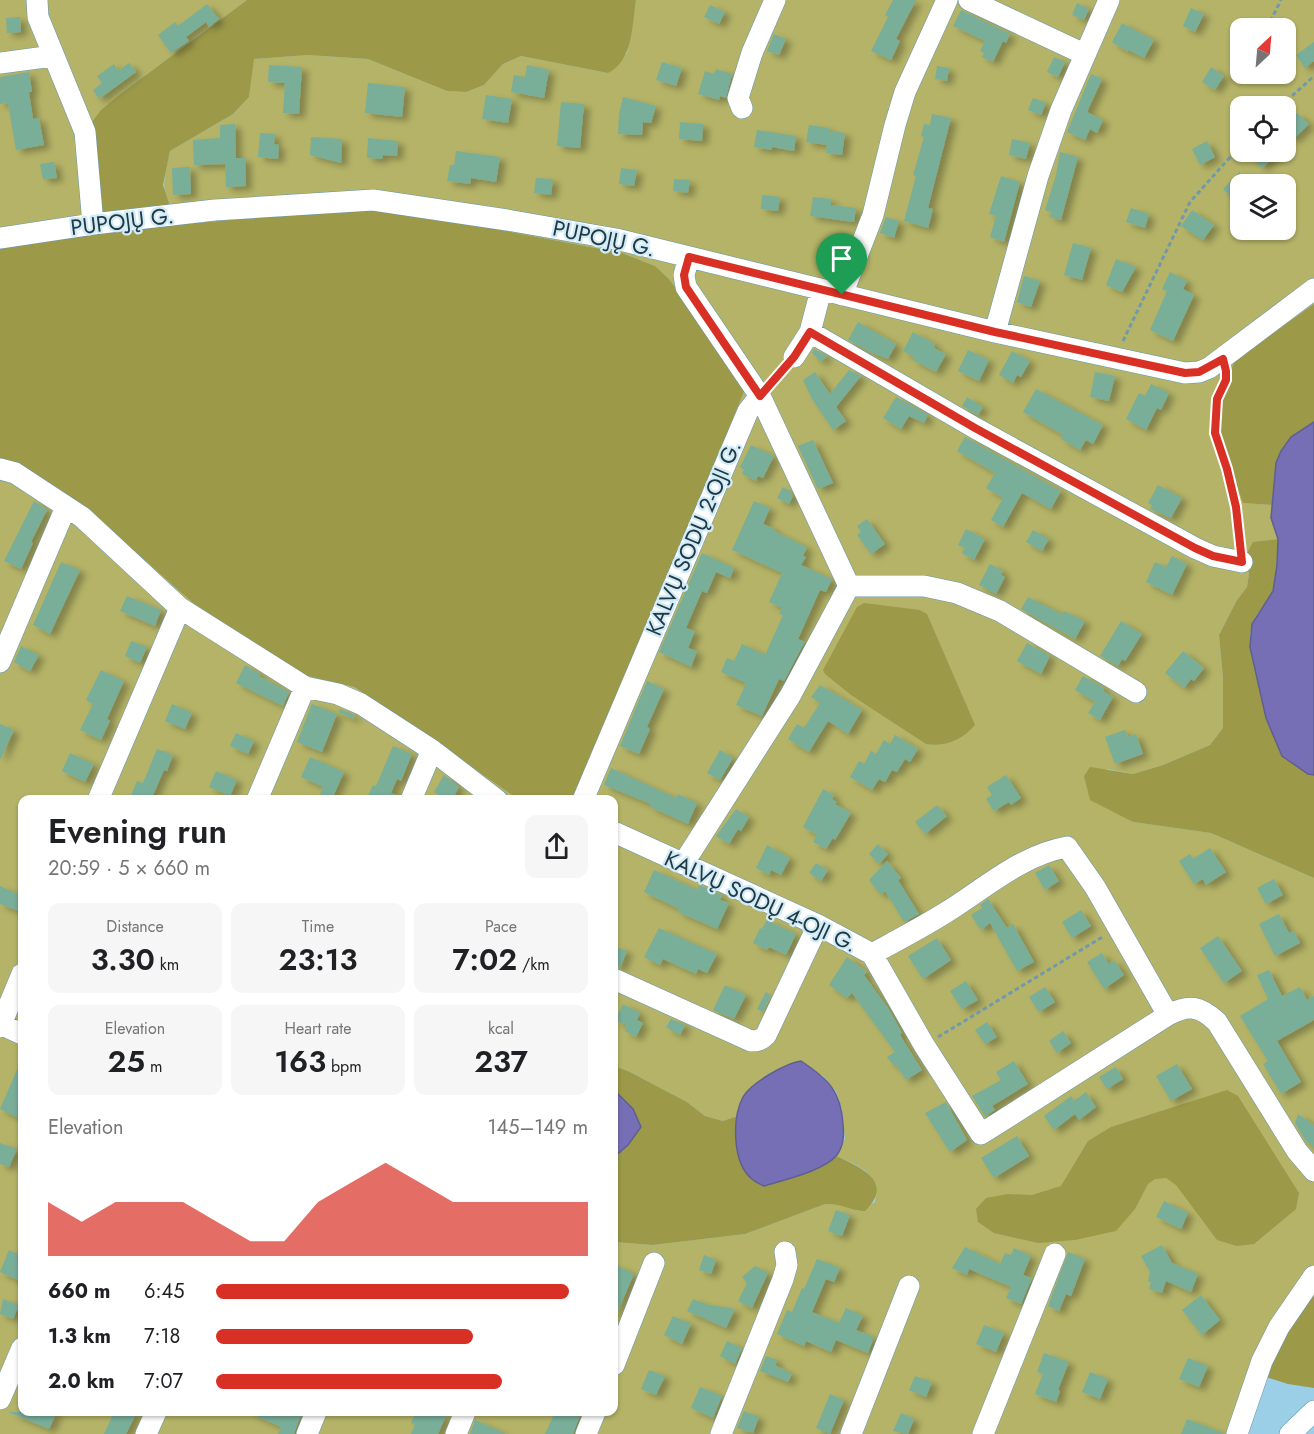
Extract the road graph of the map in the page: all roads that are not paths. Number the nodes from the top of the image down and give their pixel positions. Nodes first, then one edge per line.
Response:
1 (37, 0) edge
2 (776, 0) edge
3 (947, 0) edge
4 (969, 0) edge
5 (1109, 0) edge
6 (1084, 54) junction
7 (53, 56) junction
8 (0, 63) edge
9 (742, 108) dead end
10 (93, 224) junction
11 (0, 238) edge
12 (689, 257) junction
13 (1314, 289) edge
14 (832, 292) junction
15 (810, 332) junction
16 (995, 332) junction
17 (794, 357) road end
18 (760, 396) junction
19 (0, 469) edge
20 (66, 507) junction
21 (1242, 562) road end
22 (849, 585) junction
23 (180, 608) junction
24 (0, 662) edge
25 (305, 687) junction
26 (1136, 692) dead end
27 (432, 750) junction
28 (100, 795) edge
29 (259, 795) edge
30 (413, 795) edge
31 (490, 795) edge
32 (585, 795) edge
33 (618, 834) edge
34 (683, 864) junction
35 (818, 925) junction
36 (872, 954) junction
37 (618, 981) edge
38 (18, 983) edge
39 (1168, 1015) junction
40 (0, 1025) edge
41 (18, 1032) edge
42 (1314, 1171) edge
43 (785, 1252) dead end
44 (1056, 1254) dead end
45 (654, 1263) dead end
46 (1314, 1276) edge
47 (909, 1286) dead end
48 (618, 1355) edge
49 (18, 1357) edge
50 (0, 1399) edge
51 (1314, 1411) edge
52 (154, 1416) edge
53 (314, 1416) edge
54 (463, 1416) edge
55 (593, 1416) edge
56 (146, 1434) edge
57 (307, 1434) edge
58 (456, 1434) edge
59 (586, 1434) edge
60 (721, 1434) edge
61 (850, 1434) edge
62 (983, 1434) edge
63 (1237, 1434) edge
64 (1290, 1434) edge

1 - 7 street
2 - 9 street
3 - 14 street
4 - 6 street
5 - 6 street
6 - 16 street
7 - 8 street
7 - 10 street
10 - 11 street, PUPOJŲ G.
10 - 12 street, PUPOJŲ G.
12 - 14 street, PUPOJŲ G.
12 - 18 street
13 - 16 street, PUPOJŲ G.
14 - 15 street
14 - 16 street, PUPOJŲ G.
15 - 17 street
15 - 21 street
18 - 22 street
18 - 32 street, KALVŲ SODŲ 2-OJI G.
19 - 20 street
20 - 23 street
20 - 24 street
22 - 26 street
22 - 34 street
23 - 25 street
23 - 28 street
25 - 27 street
25 - 29 street
27 - 30 street
27 - 31 street
33 - 34 street, KALVŲ SODŲ 4-OJI G.
34 - 35 street, KALVŲ SODŲ 4-OJI G.
35 - 36 street, KALVŲ SODŲ 4-OJI G.
35 - 37 street
36 - 39 street, KALVŲ SODŲ 4-OJI G.
36 - 39 street
38 - 40 street
39 - 42 street
40 - 41 street
43 - 60 street
44 - 62 street
45 - 48 street
46 - 63 street
47 - 61 street
49 - 50 street
51 - 64 street
52 - 56 street
53 - 57 street
54 - 58 street
55 - 59 street

